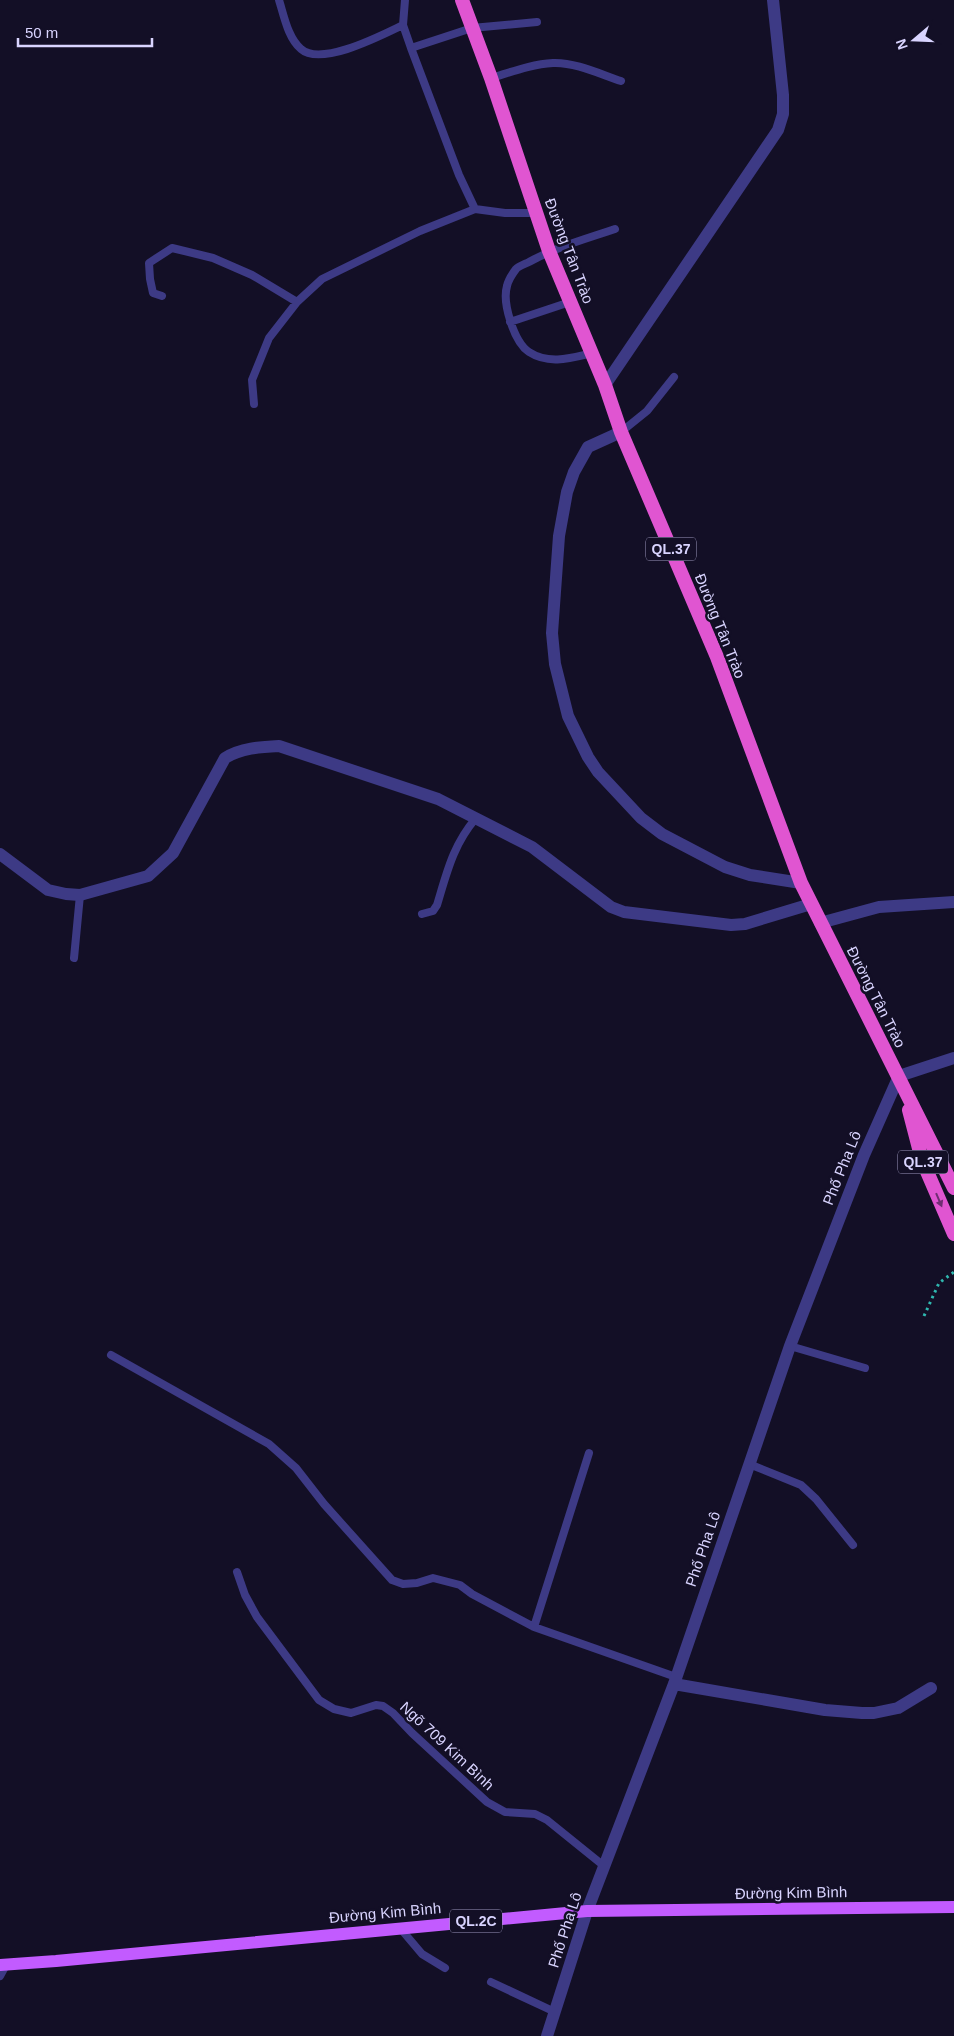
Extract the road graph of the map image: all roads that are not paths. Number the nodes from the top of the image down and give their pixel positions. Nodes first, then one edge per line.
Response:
1 (279, 0) edge
2 (405, 0) edge
3 (773, 0) edge
4 (465, 1) edge
5 (537, 22) dead end
6 (403, 25) junction
7 (472, 28) junction
8 (411, 48) junction
9 (491, 78) junction
10 (621, 81) dead end
11 (475, 209) junction
12 (536, 213) junction
13 (615, 229) dead end
14 (549, 251) junction
15 (162, 296) dead end
16 (297, 302) junction
17 (570, 302) junction
18 (510, 322) junction
19 (592, 353) junction
20 (674, 378) dead end
21 (605, 385) junction
22 (254, 404) dead end
23 (621, 432) junction
24 (476, 818) junction
25 (0, 854) edge
26 (801, 883) junction
27 (80, 895) junction
28 (954, 902) edge
29 (811, 904) junction
30 (422, 914) dead end
31 (820, 923) junction
32 (74, 958) dead end
33 (954, 1058) edge
34 (901, 1082) junction
35 (951, 1174) edge
36 (954, 1188) edge
37 (954, 1234) edge
38 (790, 1346) junction
39 (111, 1356) dead end
40 (865, 1368) dead end
41 (589, 1453) dead end
42 (749, 1464) junction
43 (853, 1545) dead end
44 (237, 1572) dead end
45 (534, 1627) junction
46 (675, 1681) junction
47 (931, 1688) dead end
48 (604, 1866) junction
49 (954, 1908) edge
50 (587, 1911) junction
51 (400, 1928) junction
52 (2, 1968) edge
53 (445, 1968) dead end
54 (491, 1982) dead end
55 (555, 2012) junction
56 (548, 2036) edge

1 - 6 lane
2 - 6 lane
3 - 21 street
4 - 7 highway, Đường Tân Trào / QL.37
5 - 7 lane
6 - 8 lane
7 - 8 lane
7 - 9 highway, Đường Tân Trào / QL.37
8 - 11 lane
9 - 10 lane
9 - 12 highway, Đường Tân Trào / QL.37
11 - 12 lane
11 - 16 lane
12 - 14 highway, Đường Tân Trào / QL.37
13 - 14 lane
14 - 17 highway, Đường Tân Trào / QL.37
14 - 18 lane
15 - 16 lane
16 - 22 lane
17 - 18 lane
17 - 19 highway, Đường Tân Trào / QL.37
18 - 19 lane
19 - 21 highway, Đường Tân Trào / QL.37
20 - 23 lane
21 - 23 highway, Đường Tân Trào / QL.37
23 - 26 highway, Đường Tân Trào / QL.37
23 - 26 street
24 - 27 street
24 - 29 street
24 - 30 lane
25 - 27 street
26 - 29 highway, Đường Tân Trào / QL.37
27 - 32 lane
28 - 31 street
29 - 31 highway, Đường Tân Trào / QL.37
31 - 34 highway, Đường Tân Trào / QL.37
33 - 34 street
34 - 35 highway, Đường Tân Trào / QL.37
34 -> 37 highway, Đường Tân Trào / QL.37
34 - 38 street, Phố Pha Lô
35 - 36 highway, Đường Tân Trào / QL.37
38 - 40 lane
38 - 42 street, Phố Pha Lô
39 - 45 lane
41 - 45 lane
42 - 43 lane
42 - 46 street, Phố Pha Lô
44 - 48 lane, Ngõ 709 Kim Bình
45 - 46 lane
46 - 47 street
46 - 48 street, Phố Pha Lô
48 - 50 street, Phố Pha Lô
49 - 50 main road, Đường Kim Bình / QL.2C
50 - 51 main road, Đường Kim Bình / QL.2C
50 - 55 street, Phố Pha Lô
51 - 52 main road, Đường Kim Bình / QL.2C
51 - 53 lane
54 - 55 lane
55 - 56 street, Phố Pha Lô

